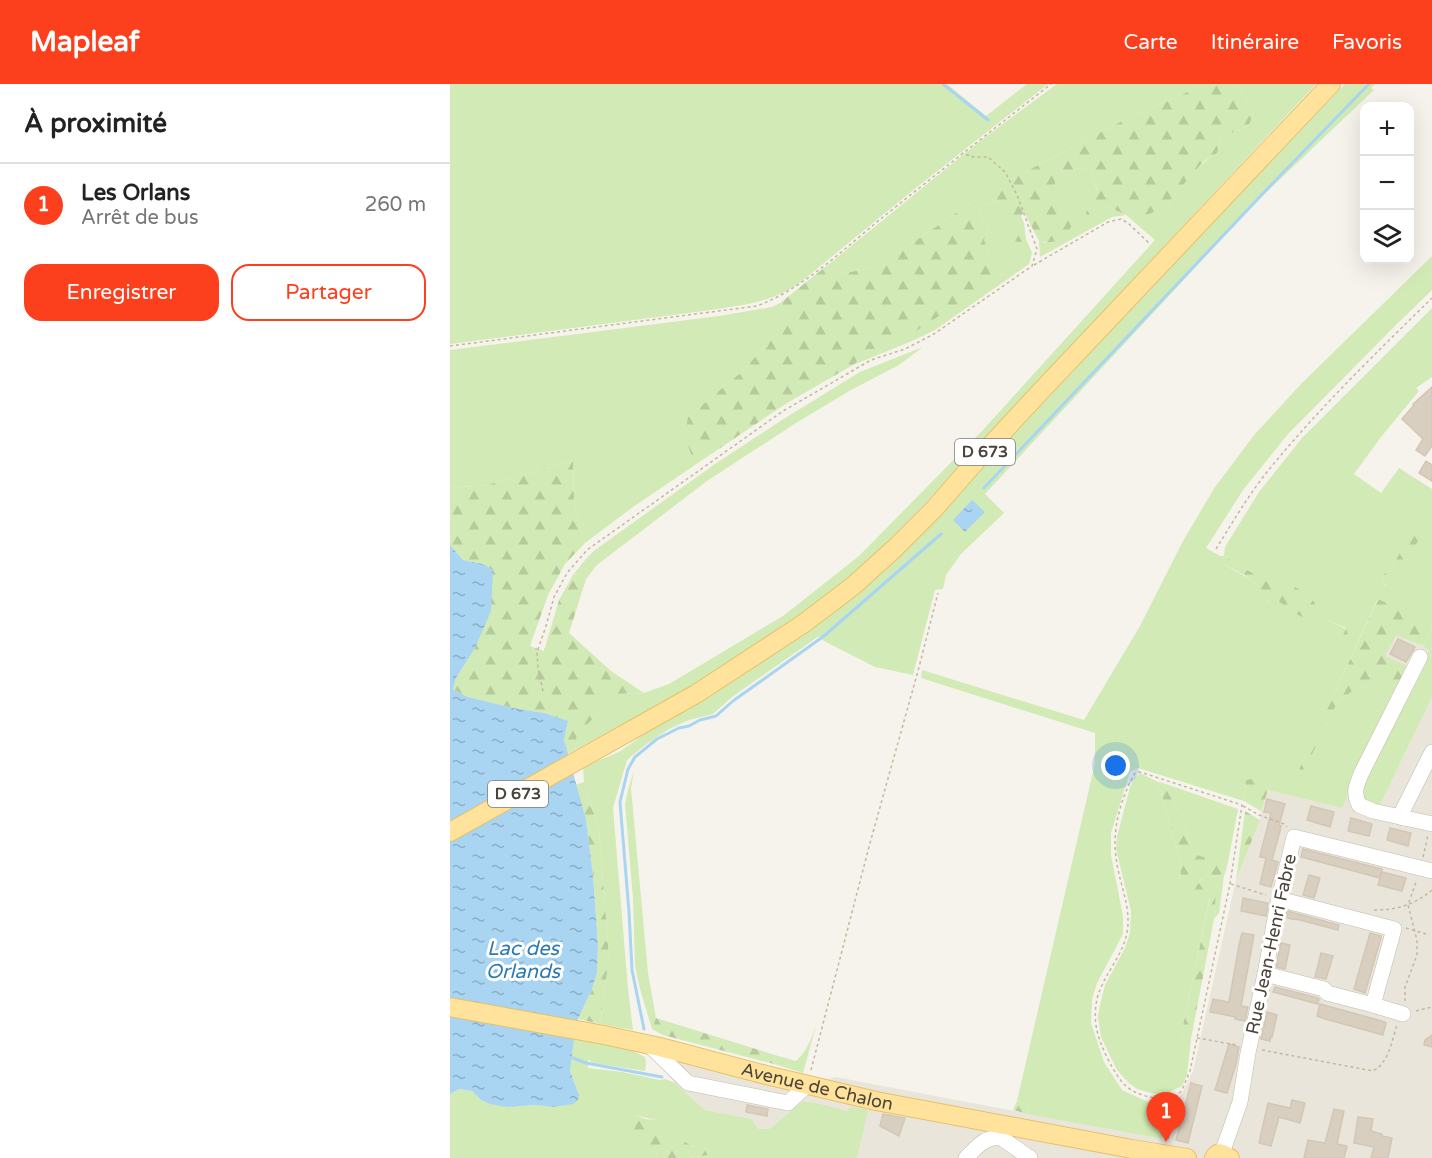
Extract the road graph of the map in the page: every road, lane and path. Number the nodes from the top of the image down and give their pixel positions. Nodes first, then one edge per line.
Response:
1 (1051, 84) edge
2 (1331, 84) edge
3 (962, 153) junction
4 (1150, 244) dead end
5 (1032, 267) junction
6 (1432, 298) edge
7 (450, 346) edge
8 (1216, 549) dead end
9 (938, 592) dead end
10 (1420, 657) dead end
11 (543, 691) dead end
12 (1432, 752) edge
13 (1242, 805) junction
14 (1403, 818) junction
15 (1432, 824) edge
16 (450, 832) edge
17 (1294, 837) junction
18 (1432, 871) edge
19 (1230, 884) junction
20 (1432, 890) edge
21 (1279, 899) junction
22 (1408, 905) junction
23 (1371, 910) dead end
24 (1394, 929) junction
25 (1414, 930) junction
26 (1426, 934) dead end
27 (1265, 974) junction
28 (1373, 1005) junction
29 (450, 1007) edge
30 (1432, 1007) edge
31 (1403, 1014) junction
32 (1197, 1038) junction
33 (648, 1044) junction
34 (1249, 1047) junction
35 (807, 1085) junction
36 (1174, 1100) junction
37 (1001, 1131) junction
38 (1165, 1155) junction
39 (1224, 1157) edge
40 (966, 1158) edge
41 (1030, 1158) edge
42 (1187, 1158) edge

1 - 3 path
2 - 16 main road, D 673
3 - 5 path
3 - 7 path
4 - 5 path
5 - 11 path
6 - 8 path
9 - 35 path
10 - 14 street
12 - 14 street
13 - 17 path
13 - 19 path
13 - 36 path
14 - 15 street
17 - 18 street, Rue Jean-Henri Fabre
17 - 21 street, Rue Jean-Henri Fabre
19 - 21 path
19 - 32 path
20 - 22 path
21 - 24 street
21 - 27 street, Rue Jean-Henri Fabre
22 - 23 path
22 - 25 path
24 - 25 path
24 - 28 street
25 - 26 path
25 - 31 path
27 - 28 street
27 - 34 street, Rue Jean-Henri Fabre
28 - 31 street
29 - 33 main road, Avenue de Chalon
30 - 31 path
31 - 34 path
32 - 34 path
32 - 36 path
33 - 35 main road, Avenue de Chalon
33 - 35 street
34 - 39 street, Rue Jean-Henri Fabre
35 - 37 main road, Avenue de Chalon
36 - 38 path
37 - 38 main road, Avenue de Chalon
37 - 40 street
37 - 41 street
38 - 42 main road, Avenue de Chalon

